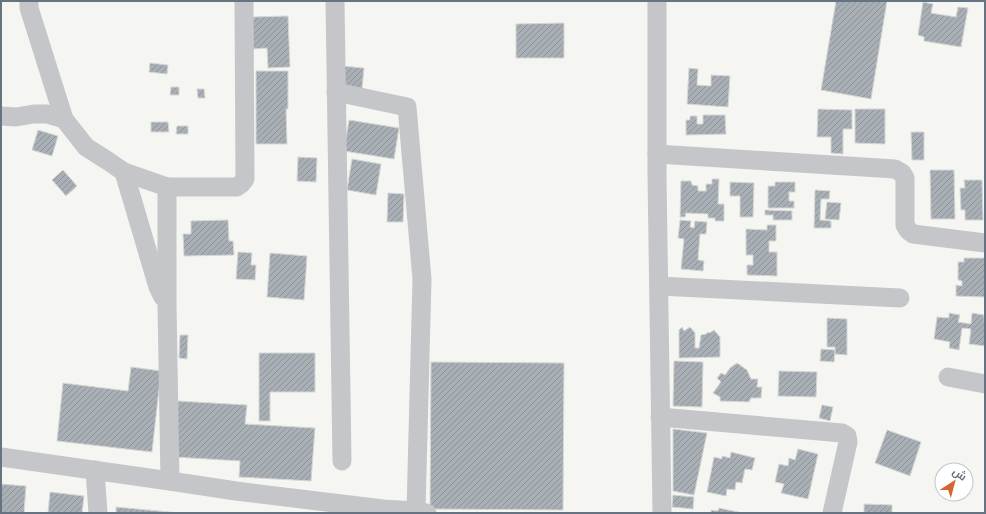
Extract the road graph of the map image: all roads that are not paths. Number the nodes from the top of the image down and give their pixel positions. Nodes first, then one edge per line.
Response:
1 (29, 1) edge
2 (244, 1) edge
3 (335, 1) edge
4 (658, 1) edge
5 (336, 92) junction
6 (1, 116) edge
7 (64, 119) junction
8 (657, 154) junction
9 (124, 172) junction
10 (167, 187) junction
11 (985, 243) edge
12 (659, 286) junction
13 (900, 298) dead end
14 (167, 304) junction
15 (948, 377) dead end
16 (985, 384) edge
17 (660, 417) junction
18 (1, 457) edge
19 (342, 462) dead end
20 (94, 470) junction
21 (170, 481) junction
22 (421, 512) edge
23 (98, 513) edge
24 (662, 513) edge
25 (832, 513) edge

1 - 7 street
2 - 10 street
3 - 5 street
4 - 8 street
5 - 19 street
5 - 22 street
6 - 7 street
7 - 9 street
8 - 11 street
8 - 12 street
9 - 10 street
9 - 14 street
10 - 14 street
12 - 13 street
12 - 17 street
14 - 21 street
15 - 16 street
17 - 24 street
17 - 25 street
18 - 20 street
20 - 21 street
20 - 23 street
21 - 22 street

